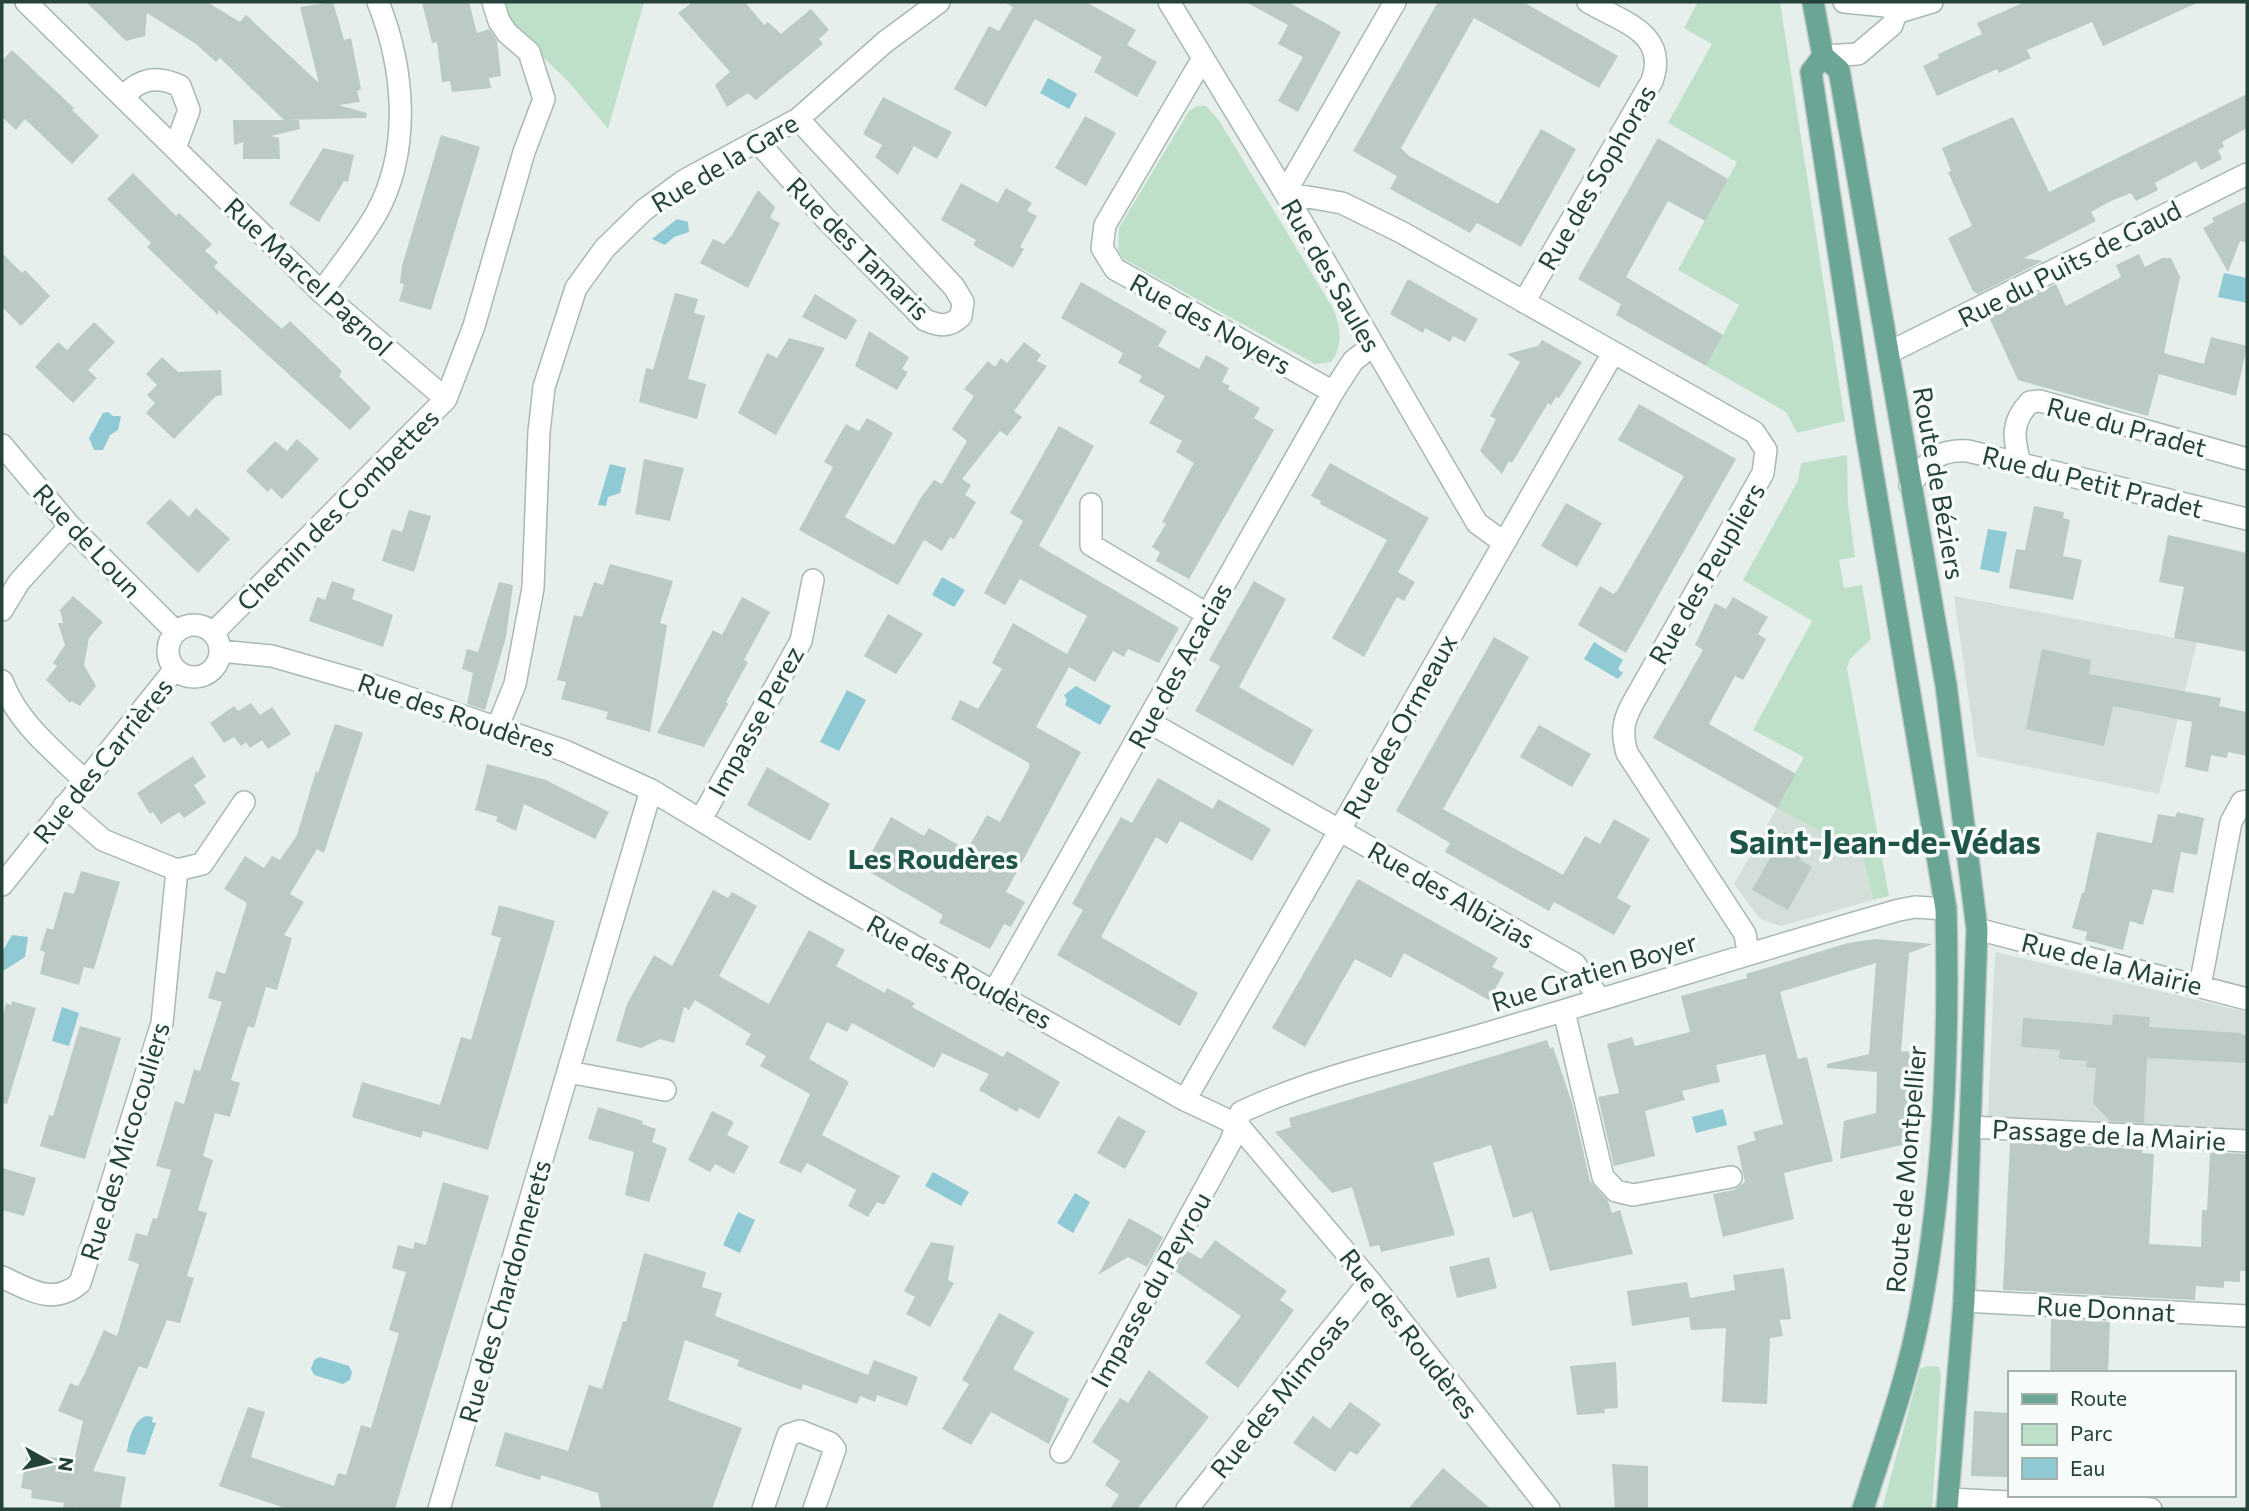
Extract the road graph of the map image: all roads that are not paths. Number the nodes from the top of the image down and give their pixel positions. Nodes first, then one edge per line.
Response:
1 (26, 2) edge
2 (378, 2) edge
3 (494, 2) edge
4 (939, 2) edge
5 (1168, 2) edge
6 (1395, 2) edge
7 (1588, 2) edge
8 (1844, 2) edge
9 (1932, 2) edge
10 (1820, 3) edge
11 (1896, 13) junction
12 (1823, 56) junction
13 (1203, 58) junction
14 (122, 97) junction
15 (798, 119) junction
16 (758, 142) junction
17 (175, 148) junction
18 (2247, 174) edge
19 (1285, 193) junction
20 (321, 292) junction
21 (1524, 302) junction
22 (1372, 346) junction
23 (1890, 352) junction
24 (1613, 353) junction
25 (1855, 357) junction
26 (1333, 392) junction
27 (446, 399) junction
28 (2, 445) edge
29 (2247, 459) edge
30 (2020, 463) junction
31 (1910, 485) junction
32 (1091, 504) dead end
33 (2247, 519) edge
34 (70, 526) junction
35 (1503, 542) junction
36 (813, 580) dead end
37 (2, 610) edge
38 (1208, 614) junction
39 (176, 632) junction
40 (216, 642) junction
41 (175, 669) junction
42 (2, 681) edge
43 (1147, 721) junction
44 (498, 726) junction
45 (84, 780) junction
46 (651, 790) junction
47 (2247, 801) edge
48 (244, 802) dead end
49 (64, 806) junction
50 (701, 819) junction
51 (1340, 830) junction
52 (177, 870) junction
53 (2, 885) edge
54 (1946, 909) junction
55 (1977, 929) junction
56 (1748, 952) junction
57 (2200, 986) junction
58 (994, 992) junction
59 (1599, 998) junction
60 (2247, 999) edge
61 (1564, 1011) junction
62 (568, 1072) junction
63 (665, 1090) dead end
64 (1185, 1100) junction
65 (1238, 1125) junction
66 (1971, 1127) junction
67 (2247, 1141) edge
68 (1731, 1177) dead end
69 (2, 1277) edge
70 (1370, 1281) junction
71 (1964, 1300) junction
72 (2247, 1316) edge
73 (1061, 1452) dead end
74 (1947, 1504) edge
75 (439, 1509) edge
76 (763, 1509) edge
77 (814, 1509) edge
78 (1187, 1509) edge
79 (1549, 1509) edge
80 (1863, 1509) edge
81 (2151, 1509) edge

1 - 14 street, Rue Marcel Pagnol
2 - 20 street
3 - 27 street, Chemin des Combettes
4 - 15 street, Rue de la Gare
5 - 13 street, Rue des Saules
6 - 19 street
7 - 21 street, Rue des Sophoras
8 - 11 street
9 - 11 street
10 - 12 main road, Route de Béziers
11 - 12 street
12 - 23 main road, Route de Béziers
12 - 25 main road, Route de Béziers
13 - 19 street, Rue des Saules
13 - 26 street, Rue des Noyers
14 - 17 street, Rue Marcel Pagnol
14 - 17 street
15 - 16 street, Rue de la Gare
15 - 16 street, Rue des Tamaris
16 - 44 street, Rue de la Gare
17 - 20 street, Rue Marcel Pagnol
18 - 23 street, Rue du Puits de Gaud
19 - 21 street, Rue des Peupliers
19 - 22 street, Rue des Saules
20 - 27 street, Rue Marcel Pagnol
21 - 24 street, Rue des Peupliers
22 - 26 street, Rue des Acacias
22 - 35 street, Rue des Saules
23 - 25 main road
23 - 31 main road, Route de Béziers
24 - 35 street, Rue des Ormeaux
24 - 56 street, Rue des Peupliers
25 - 54 main road, Route de Béziers
26 - 38 street, Rue des Acacias
27 - 40 street, Chemin des Combettes
28 - 34 street, Rue de Loun
29 - 30 street, Rue du Pradet
30 - 31 street, Rue du Petit Pradet
30 - 33 street, Rue du Petit Pradet
31 - 55 main road, Route de Béziers
32 - 38 street
34 - 37 street
34 - 39 street, Rue de Loun
35 - 51 street, Rue des Ormeaux
36 - 50 street, Impasse Perez
38 - 43 street, Rue des Acacias
39 - 40 street
39 - 41 street
40 - 41 street
40 - 44 street, Rue des Roudères
41 - 45 street, Rue des Carrières
42 - 45 street
43 - 51 street, Rue des Albizias
43 - 58 street, Rue des Acacias
44 - 46 street, Rue des Roudères
45 - 49 street, Rue des Carrières
46 - 50 street, Rue des Roudères
46 - 62 street, Rue des Chardonnerets
47 - 57 street
48 - 52 street
49 - 52 street
49 - 53 street, Rue des Carrières
50 - 58 street, Rue des Roudères
51 - 59 street, Rue des Albizias
51 - 64 street, Rue des Ormeaux
52 - 69 street, Rue des Micocouliers
54 - 55 main road
54 - 56 street, Rue Gratien Boyer
54 - 80 main road, Route de Montpellier
55 - 57 street, Rue de la Mairie
55 - 66 main road
56 - 59 street, Rue Gratien Boyer
57 - 60 street, Rue de la Mairie
58 - 64 street, Rue des Roudères
59 - 61 street, Rue Gratien Boyer
61 - 65 street, Rue Gratien Boyer
61 - 68 street
62 - 63 street
62 - 75 street, Rue des Chardonnerets
64 - 65 street, Rue des Roudères
65 - 70 street, Rue des Roudères
65 - 73 street, Impasse du Peyrou
66 - 67 street, Passage de la Mairie
66 - 71 main road
70 - 78 street, Rue des Mimosas
70 - 79 street, Rue des Roudères
71 - 72 street, Rue Donnat
71 - 74 main road
74 - 81 street
76 - 77 street

